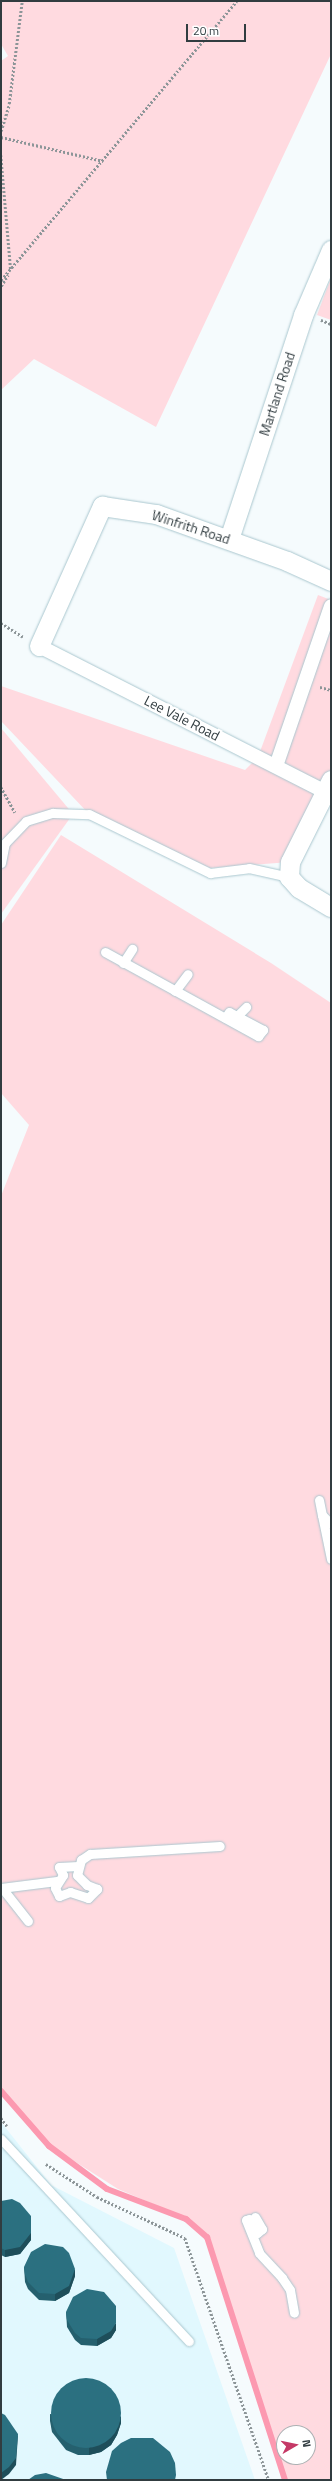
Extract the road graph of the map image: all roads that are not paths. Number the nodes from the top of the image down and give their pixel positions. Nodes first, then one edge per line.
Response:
1 (331, 250) edge
2 (230, 539) junction
3 (331, 581) edge
4 (331, 606) edge
5 (39, 646) joint
6 (276, 766) junction
7 (328, 785) edge
8 (1, 863) edge
9 (289, 877) junction
10 (331, 907) edge
11 (132, 949) dead end
12 (105, 952) dead end
13 (123, 962) junction
14 (188, 974) dead end
15 (175, 991) junction
16 (246, 1007) dead end
17 (237, 1016) junction
18 (225, 1018) junction
19 (319, 1500) dead end
20 (322, 1515) junction
21 (331, 1524) edge
22 (331, 1559) edge
23 (220, 1846) dead end
24 (78, 1866) junction
25 (57, 1881) junction
26 (1, 1888) edge
27 (28, 1922) dead end
28 (1, 2139) edge
29 (255, 2217) dead end
30 (294, 2312) dead end
31 (189, 2341) dead end

1 - 2 street, Martland Road
2 - 3 street, Winfrith Road
2 - 5 street, Winfrith Road
4 - 6 street
5 - 6 street, Lee Vale Road
6 - 7 street, Lee Vale Road
7 - 9 street, Lee Vale Road
8 - 9 lane
9 - 10 street
11 - 13 lane
12 - 13 lane
13 - 15 lane
14 - 15 lane
15 - 18 lane
16 - 17 lane
17 - 18 lane
17 - 18 lane
19 - 20 lane
20 - 21 lane
20 - 22 lane
23 - 24 lane
24 - 25 lane
24 - 25 lane
25 - 26 lane
26 - 27 lane
28 - 31 lane
29 - 30 lane

